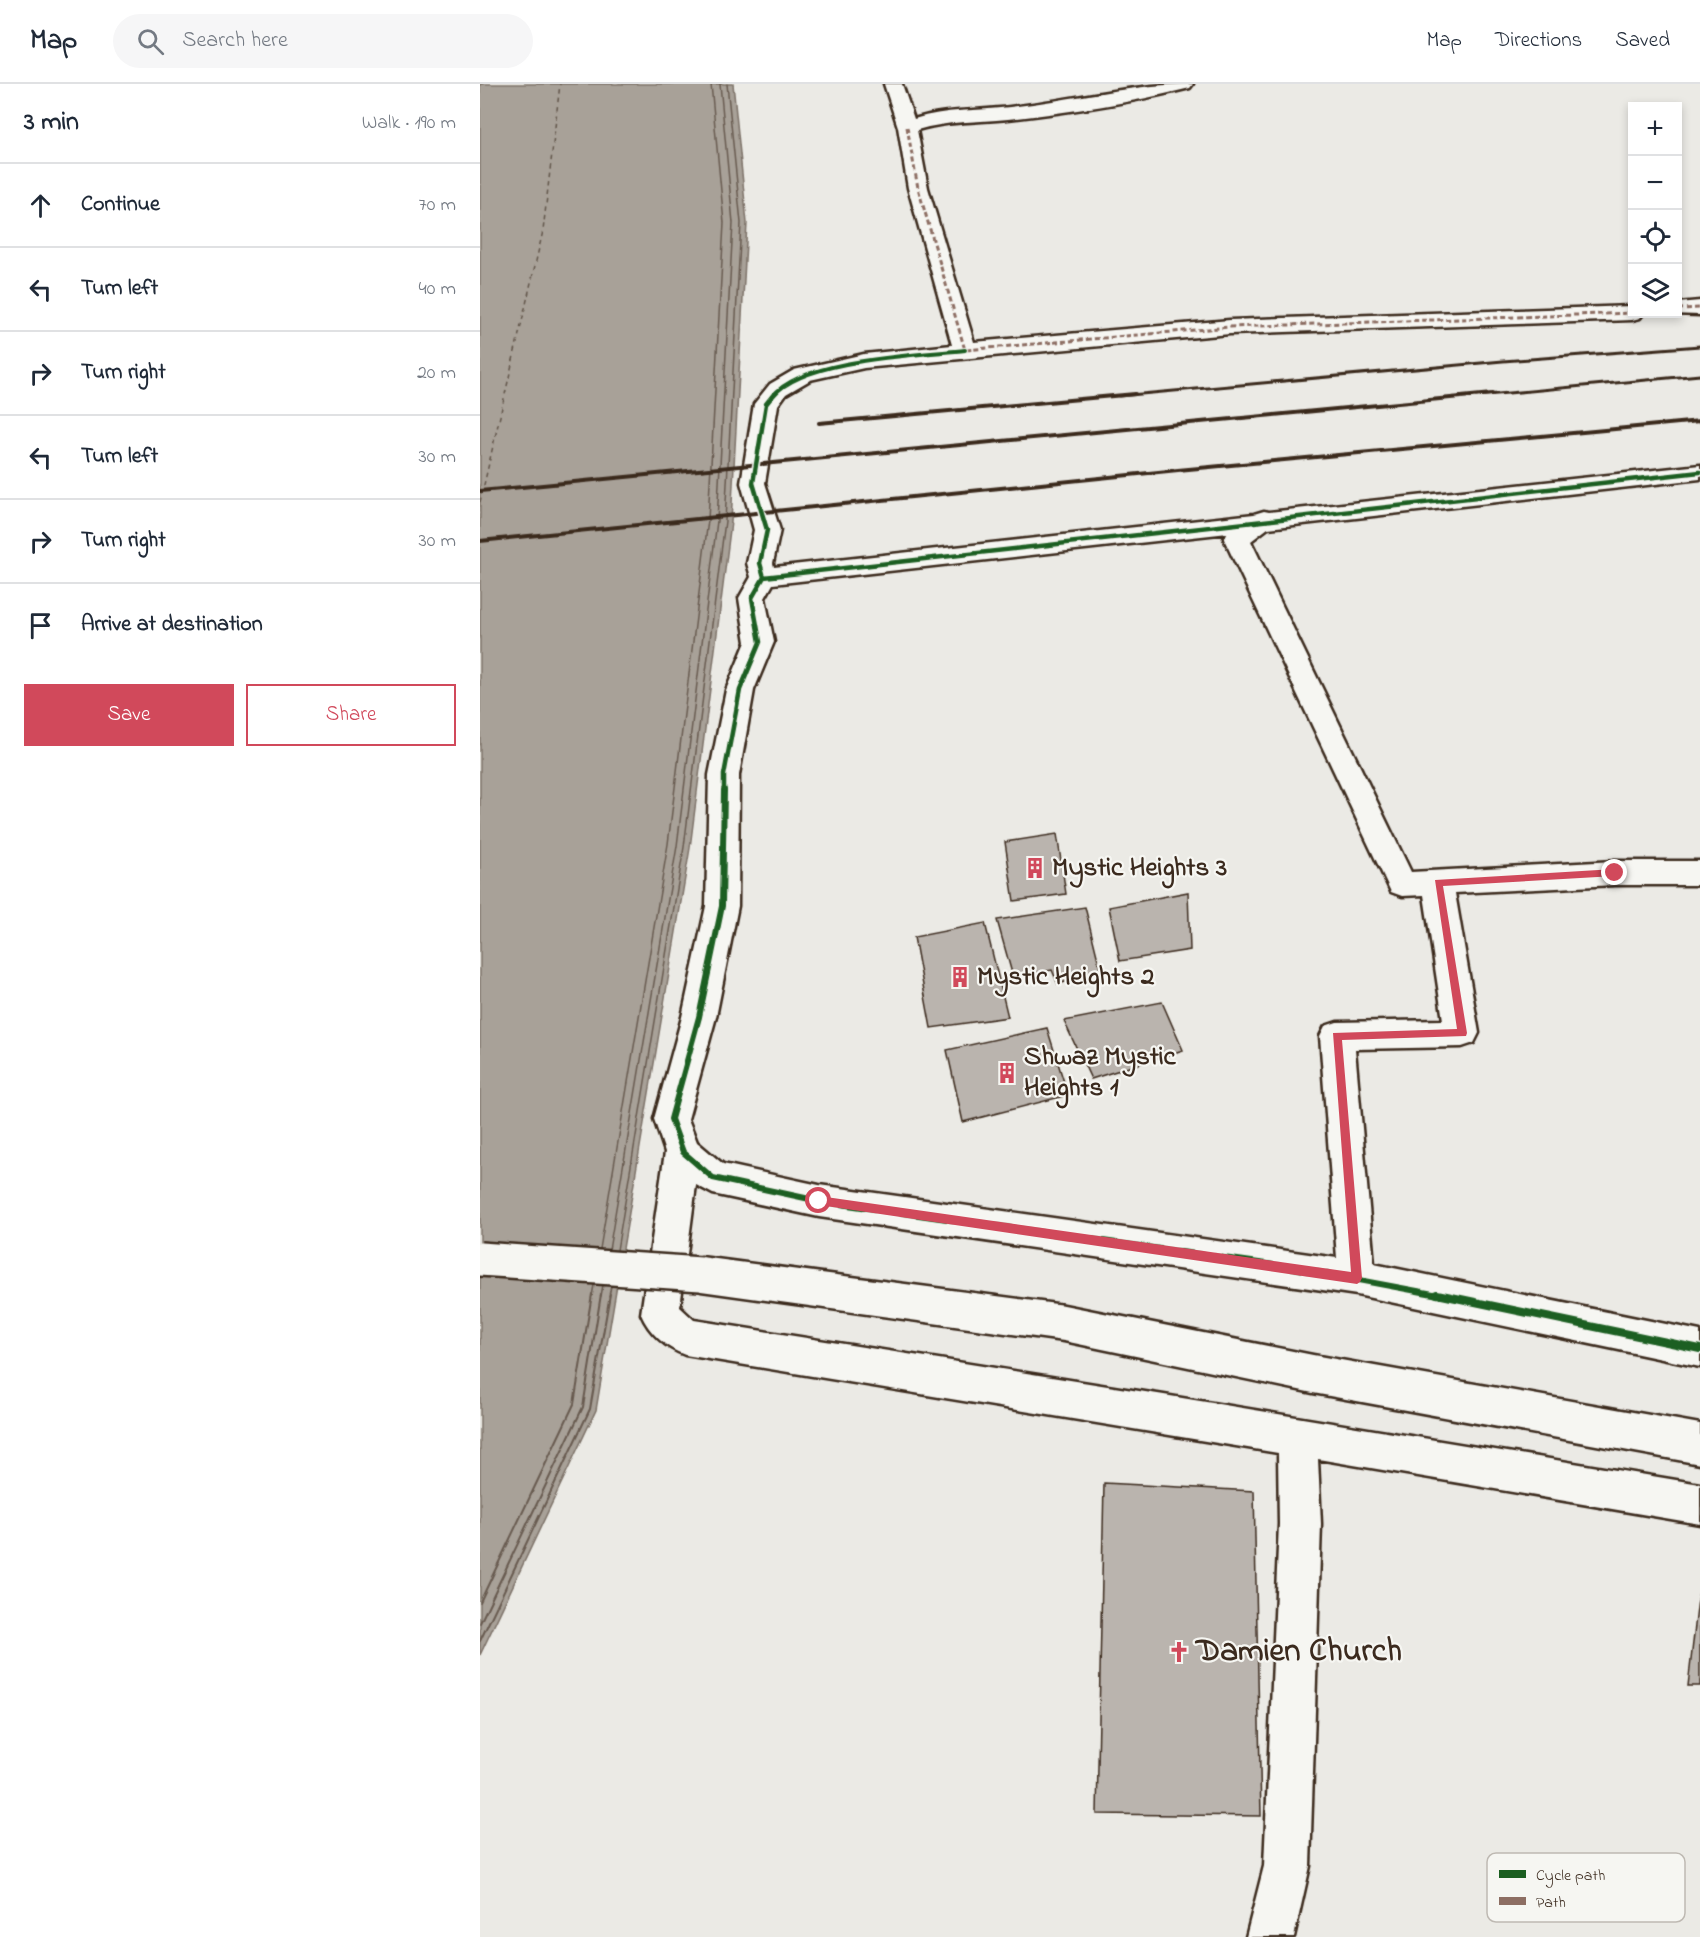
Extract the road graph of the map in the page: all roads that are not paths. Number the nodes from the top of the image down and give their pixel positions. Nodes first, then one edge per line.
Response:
1 (893, 84) edge
2 (1184, 84) edge
3 (907, 127) junction
4 (1700, 308) edge
5 (1682, 309) edge
6 (1628, 313) edge
7 (965, 350) junction
8 (1700, 472) edge
9 (1264, 519) junction
10 (764, 577) junction
11 (1700, 873) edge
12 (1438, 883) junction
13 (683, 1152) junction
14 (480, 1259) edge
15 (1357, 1278) junction
16 (1700, 1349) edge
17 (1297, 1436) junction
18 (1700, 1444) edge
19 (1700, 1504) edge
20 (1270, 1937) edge

1 - 3 street
2 - 3 street
3 - 7 street
4 - 5 street
6 - 7 street
7 - 10 street
8 - 9 street
9 - 10 street
9 - 12 street
10 - 13 street
11 - 12 street
12 - 15 street
13 - 15 street
13 - 17 street
14 - 18 street, bridge
15 - 16 street
17 - 19 street
17 - 20 street

